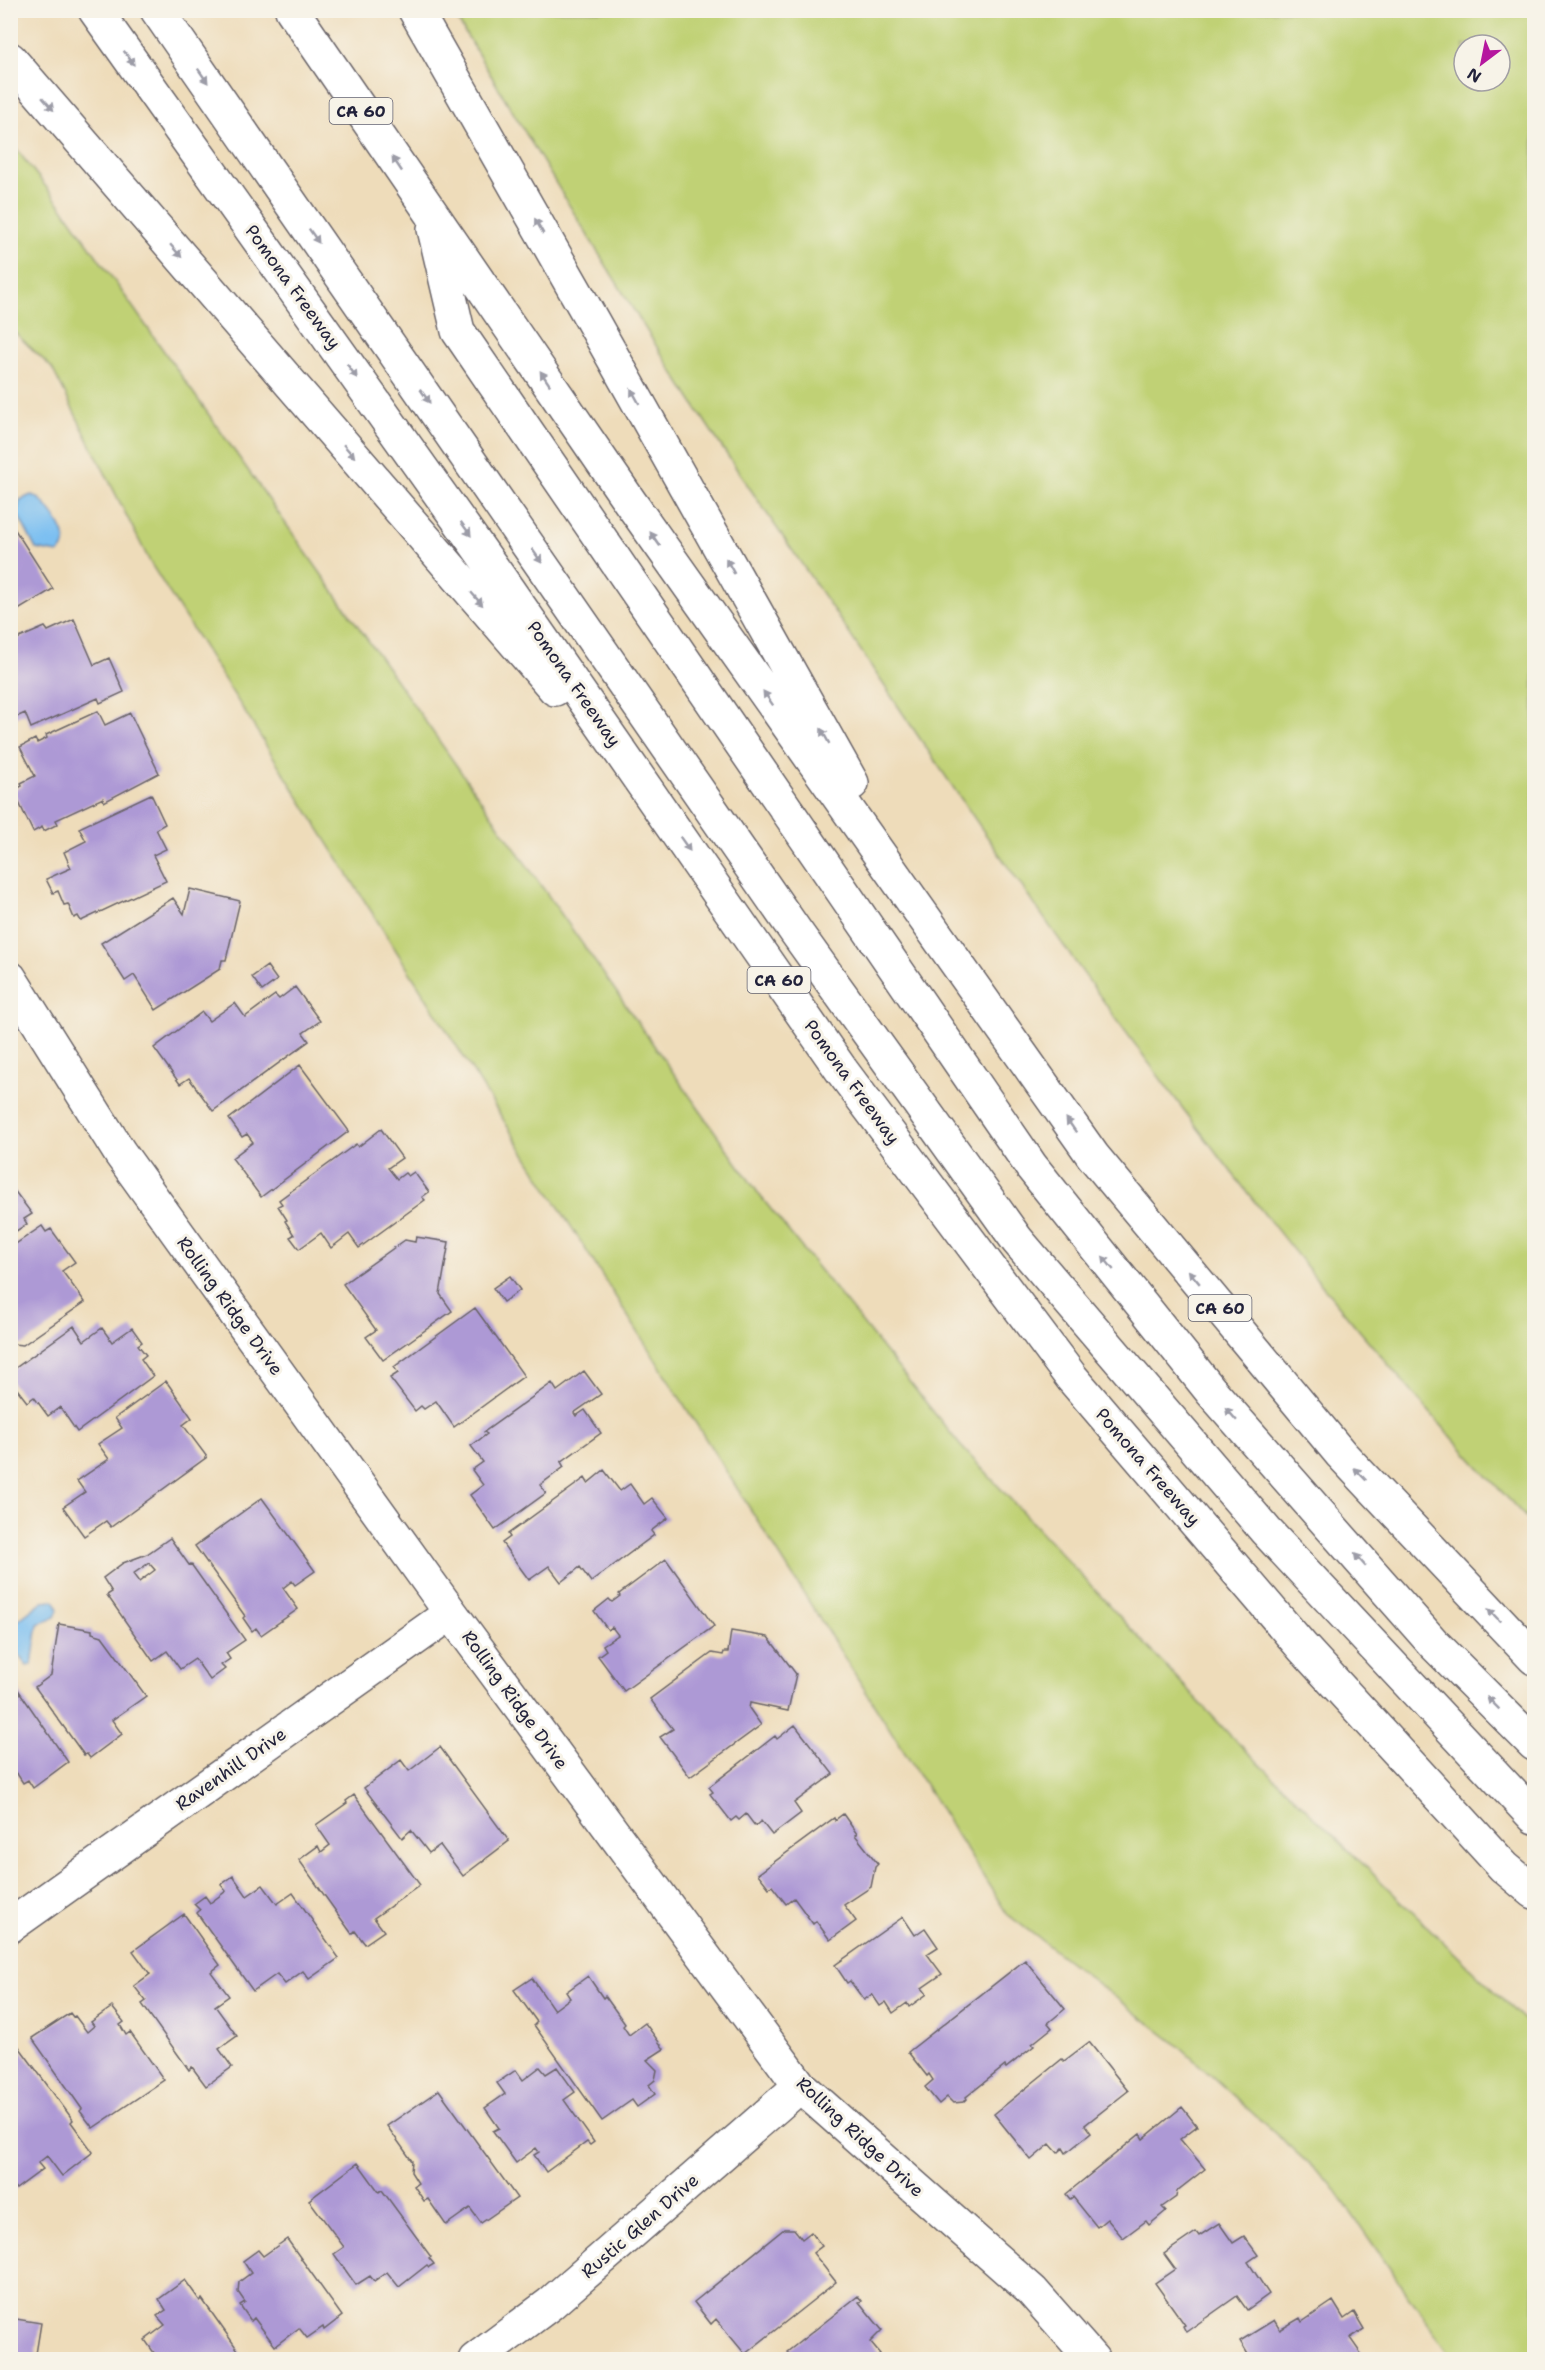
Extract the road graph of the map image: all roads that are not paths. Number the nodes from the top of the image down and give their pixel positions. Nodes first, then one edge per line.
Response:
1 (95, 10) edge
2 (157, 10) edge
3 (292, 10) edge
4 (415, 10) edge
5 (10, 59) edge
6 (430, 212) junction
7 (666, 817) junction
8 (936, 934) junction
9 (10, 978) edge
10 (451, 1612) junction
11 (1534, 1658) edge
12 (1534, 1744) edge
13 (1534, 1817) edge
14 (1534, 1892) edge
15 (10, 1926) edge
16 (800, 2086) junction
17 (475, 2360) edge
18 (1093, 2360) edge

1 -> 7 main road, Pomona Freeway / CA 60
2 -> 13 main road
6 -> 3 main road, CA 60
8 -> 4 main road
5 -> 7 main road
8 -> 6 main road, CA 60
12 -> 6 main road
7 -> 14 main road, Pomona Freeway / CA 60
11 -> 8 main road, CA 60
9 - 10 main road, Rolling Ridge Drive
10 - 15 main road, Ravenhill Drive
10 - 16 main road, Rolling Ridge Drive
16 - 17 main road, Rustic Glen Drive
16 - 18 main road, Rolling Ridge Drive

